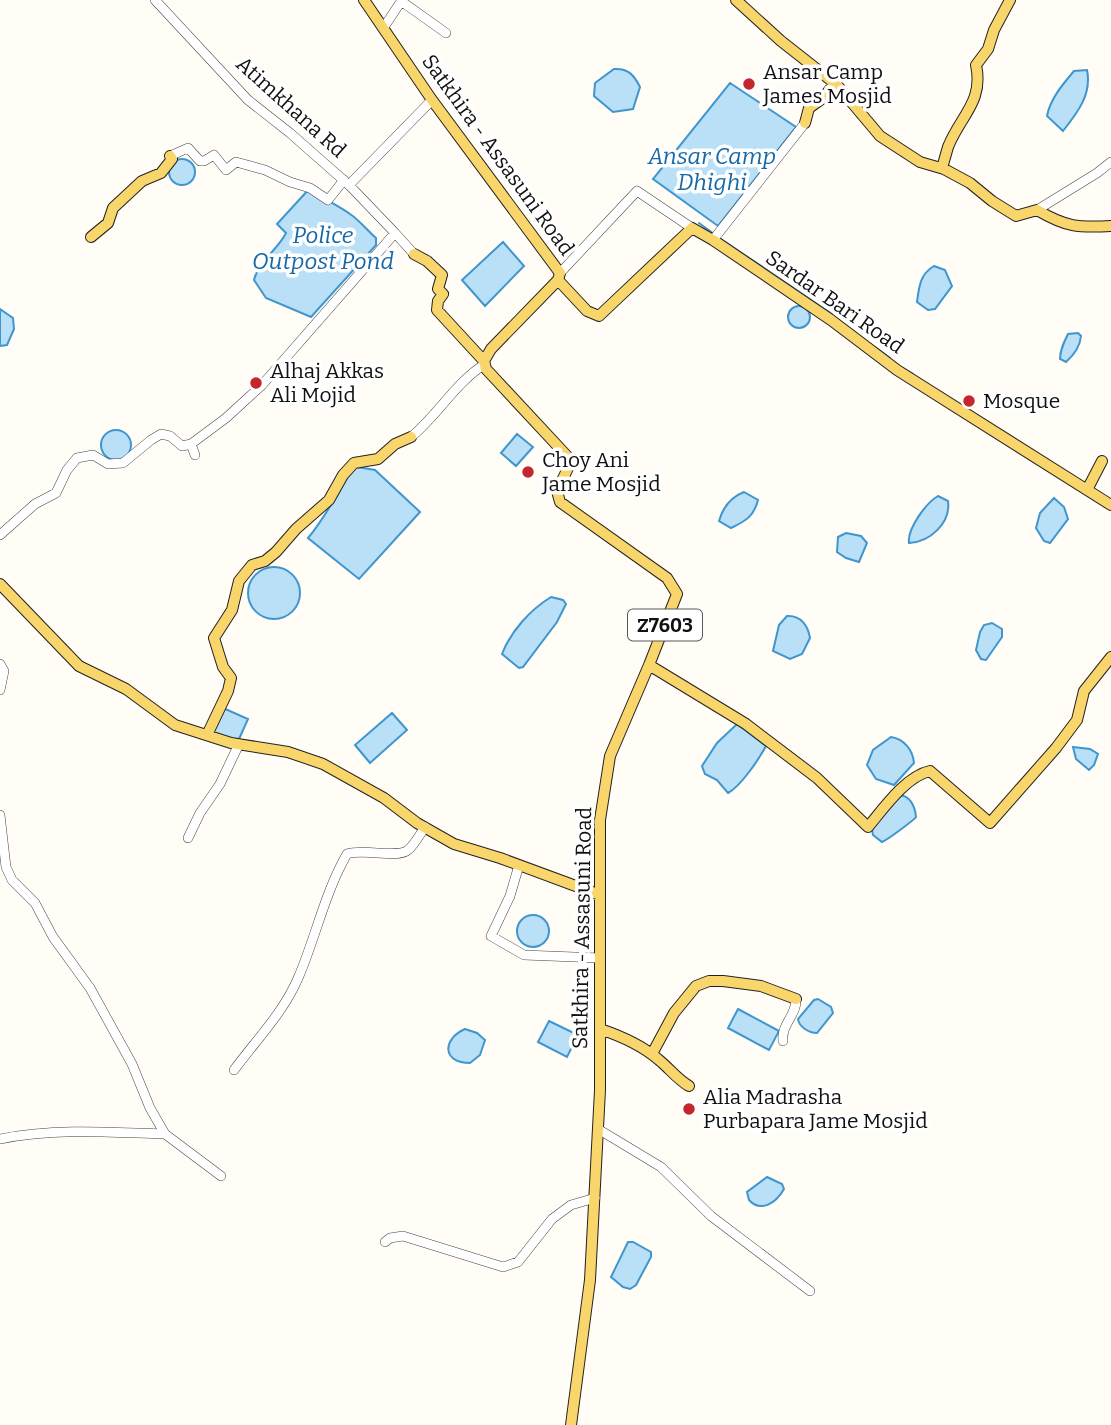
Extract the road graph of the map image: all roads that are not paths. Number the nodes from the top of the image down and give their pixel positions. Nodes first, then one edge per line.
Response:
1 (155, 0) edge
2 (364, 0) edge
3 (736, 0) edge
4 (1010, 0) edge
5 (402, 1) edge
6 (384, 27) junction
7 (446, 33) dead end
8 (835, 83) junction
9 (432, 100) junction
10 (805, 123) joint
11 (170, 156) joint
12 (1111, 162) edge
13 (942, 169) junction
14 (347, 183) junction
15 (1037, 210) junction
16 (1111, 226) edge
17 (692, 228) junction
18 (395, 233) junction
19 (91, 237) dead end
20 (713, 240) junction
21 (414, 254) joint
22 (559, 276) junction
23 (485, 363) junction
24 (411, 438) joint
25 (191, 444) junction
26 (195, 455) dead end
27 (1102, 461) dead end
28 (1088, 488) junction
29 (1111, 505) edge
30 (0, 535) edge
31 (0, 584) edge
32 (1111, 657) edge
33 (0, 664) edge
34 (649, 665) junction
35 (0, 690) edge
36 (207, 735) junction
37 (239, 744) junction
38 (0, 815) edge
39 (425, 827) junction
40 (188, 838) dead end
41 (519, 865) junction
42 (600, 895) junction
43 (600, 958) junction
44 (796, 999) joint
45 (600, 1029) junction
46 (783, 1041) dead end
47 (652, 1055) junction
48 (234, 1070) dead end
49 (689, 1086) dead end
50 (598, 1129) junction
51 (165, 1134) junction
52 (0, 1139) edge
53 (221, 1176) dead end
54 (594, 1198) junction
55 (386, 1242) dead end
56 (810, 1291) dead end
57 (571, 1425) edge

1 - 14 street, Atimkhana Rd
2 - 6 main road, Satkhira - Assasuni Road
3 - 8 main road
4 - 13 main road
5 - 6 street
5 - 7 street
6 - 9 main road, Satkhira - Assasuni Road
8 - 10 main road
8 - 13 main road
9 - 14 street, Atimkhana Rd
9 - 22 main road, Satkhira - Assasuni Road
10 - 20 street
11 - 14 street
11 - 19 main road
12 - 15 street
13 - 15 main road
14 - 18 street
15 - 16 main road
17 - 20 main road, Sardar Bari Road
17 - 22 street
17 - 22 main road
18 - 21 street
18 - 25 street
20 - 28 main road, Sardar Bari Road
21 - 23 main road
22 - 23 main road, Satkhira - Assasuni Road
23 - 24 street
23 - 34 main road, Satkhira - Assasuni Road / Z7603
24 - 36 main road
25 - 26 street
25 - 30 street
27 - 28 main road
28 - 29 main road, Sardar Bari Road
31 - 36 main road
32 - 34 main road
33 - 35 street
34 - 42 main road, Satkhira - Assasuni Road / Z7603
36 - 37 main road
37 - 39 main road
37 - 40 street
38 - 51 street
39 - 41 main road
39 - 48 street
41 - 42 main road
41 - 43 street
42 - 43 main road, Satkhira - Assasuni Road / Z7603
43 - 45 main road, Satkhira - Assasuni Road / Z7603
44 - 46 street
44 - 47 main road
45 - 47 main road
45 - 50 main road, Satkhira - Assasuni Road / Z7603
47 - 49 main road
50 - 54 main road, Satkhira - Assasuni Road / Z7603
50 - 56 street
51 - 52 street
51 - 53 street
54 - 55 street
54 - 57 main road, Satkhira - Assasuni Road / Z7603

